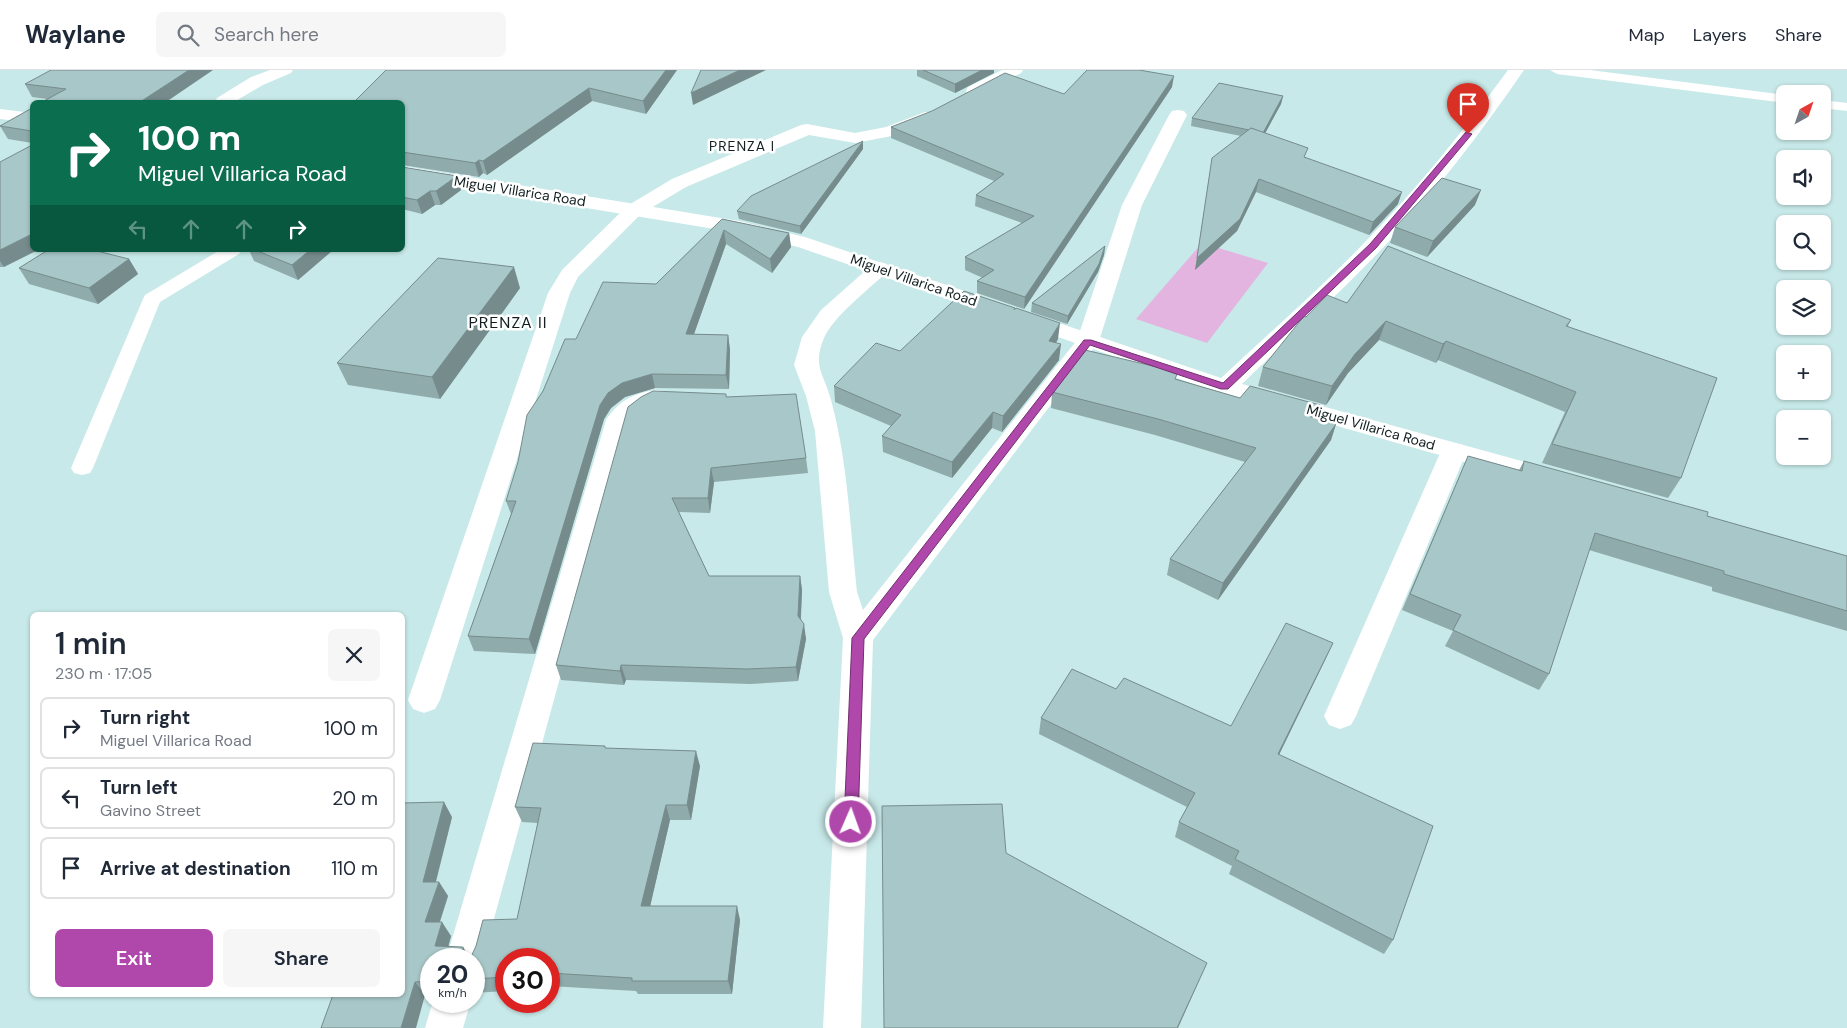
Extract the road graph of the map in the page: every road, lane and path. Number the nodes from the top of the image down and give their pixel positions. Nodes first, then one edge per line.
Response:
1 (285, 70) edge
2 (1015, 70) edge
3 (1516, 70) edge
4 (1557, 70) edge
5 (1776, 98) edge
6 (227, 100) edge
7 (1831, 105) edge
8 (1847, 107) edge
9 (0, 114) edge
10 (1178, 116) dead end
11 (30, 118) edge
12 (405, 172) edge
13 (634, 210) junction
14 (230, 252) edge
15 (880, 268) junction
16 (1088, 342) junction
17 (1225, 387) junction
18 (688, 398) edge
19 (1454, 451) junction
20 (82, 468) dead end
21 (1579, 485) edge
22 (858, 638) junction
23 (424, 700) dead end
24 (1340, 716) dead end
25 (467, 948) edge
26 (448, 1013) edge
27 (444, 1028) edge
28 (842, 1028) edge

1 - 6 street
2 - 13 street
3 - 17 street
4 - 5 lane
7 - 8 lane
9 - 11 street
10 - 16 street
12 - 13 street, Miguel Villarica Road
13 - 15 street, Miguel Villarica Road
13 - 23 street
14 - 20 lane
15 - 16 street, Miguel Villarica Road
15 - 22 street
16 - 17 street, Miguel Villarica Road
16 - 22 street
17 - 19 street, Miguel Villarica Road
18 - 25 street
19 - 21 street, Miguel Villarica Road
19 - 24 street
22 - 28 street
26 - 27 street

